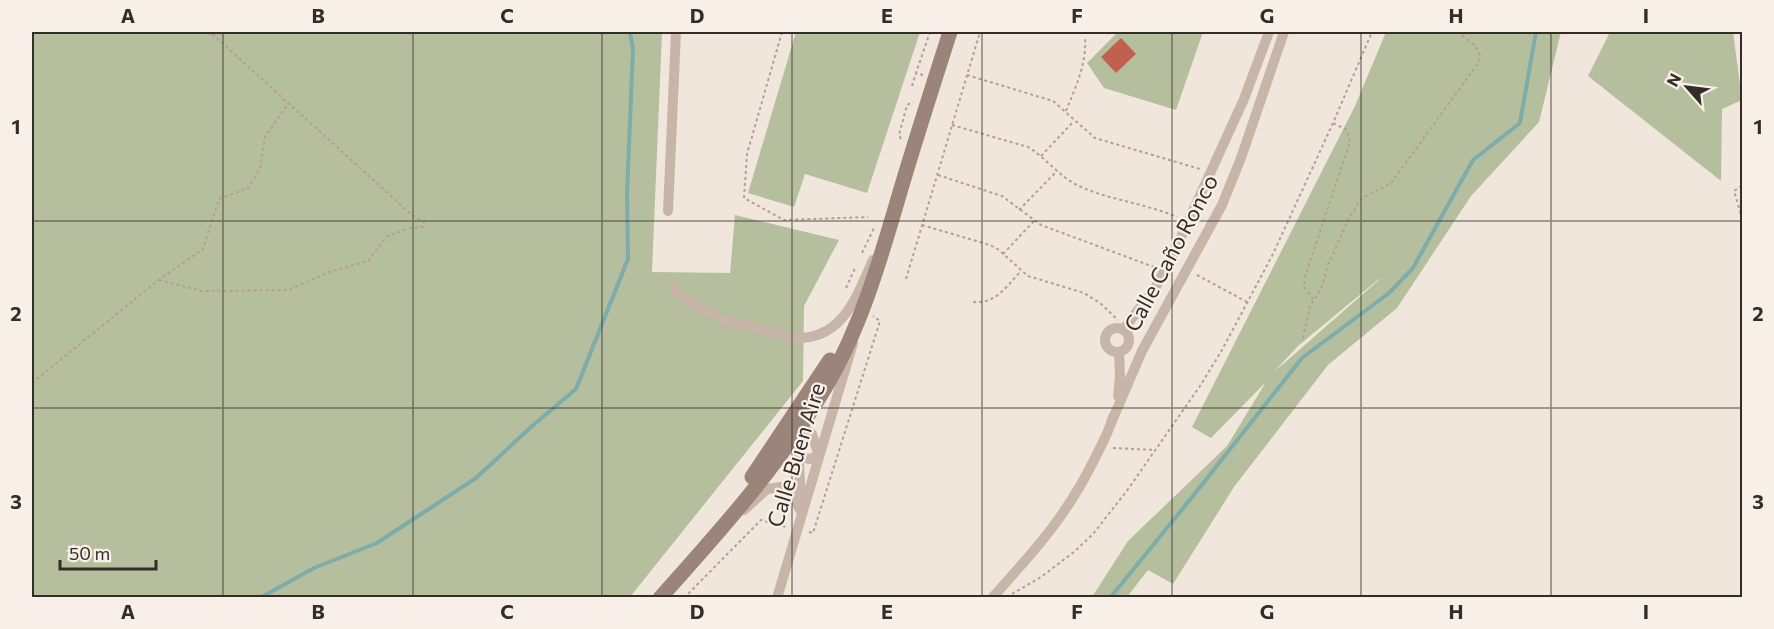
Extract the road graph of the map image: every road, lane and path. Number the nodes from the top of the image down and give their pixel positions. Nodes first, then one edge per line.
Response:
1 (210, 32) edge
2 (676, 32) edge
3 (782, 32) edge
4 (930, 32) edge
5 (950, 32) edge
6 (980, 32) edge
7 (1269, 32) edge
8 (1284, 32) edge
9 (1372, 32) edge
10 (1458, 32) edge
11 (1085, 36) dead end
12 (916, 73) junction
13 (967, 75) junction
14 (936, 77) junction
15 (912, 86) dead end
16 (289, 103) junction
17 (1066, 111) junction
18 (1074, 120) junction
19 (1333, 123) junction
20 (952, 125) junction
21 (1041, 156) junction
22 (1057, 170) junction
23 (1211, 173) junction
24 (937, 174) junction
25 (1743, 186) edge
26 (1019, 210) junction
27 (668, 211) dead end
28 (894, 213) junction
29 (868, 217) dead end
30 (1743, 218) edge
31 (1034, 221) junction
32 (1189, 222) junction
33 (922, 225) junction
34 (1003, 254) junction
35 (876, 270) junction
36 (1186, 270) junction
37 (1021, 271) junction
38 (1165, 271) junction
39 (906, 279) dead end
40 (159, 280) junction
41 (672, 287) dead end
42 (1313, 299) junction
43 (973, 302) dead end
44 (1248, 302) junction
45 (856, 325) junction
46 (1125, 329) junction
47 (1303, 338) dead end
48 (1119, 352) junction
49 (32, 383) edge
50 (1111, 423) junction
51 (800, 426) junction
52 (1101, 447) junction
53 (1155, 450) junction
54 (799, 456) junction
55 (819, 456) junction
56 (801, 513) junction
57 (722, 530) junction
58 (682, 574) junction
59 (1000, 595) edge
60 (660, 597) edge
61 (777, 597) edge

1 - 16 path
2 - 27 street
3 - 29 path
4 - 12 path
5 - 14 main road
6 - 13 path
7 - 23 street
8 - 36 street, Calle Caño Ronco
9 - 19 path
10 - 42 path
11 - 17 path
12 - 14 path
12 - 15 path
13 - 17 path
13 - 20 path
14 - 28 main road
16 - 40 path
16 - 40 path
17 - 18 path
18 - 21 path
18 - 23 path
19 - 42 path
19 - 44 path
20 - 21 path
20 - 24 path
21 - 22 path
22 - 26 path
22 - 32 path
23 - 32 street
24 - 26 path
24 - 33 path
25 - 30 path
26 - 31 path
28 - 35 main road
28 - 41 street
31 - 34 path
31 - 38 path
32 - 38 street
33 - 34 path
33 - 39 path
34 - 37 path
35 - 45 main road
35 - 58 main road
36 - 44 path
36 - 50 street, Calle Caño Ronco
37 - 43 path
37 - 46 path
38 - 46 street
40 - 49 path
42 - 47 path
44 - 53 path
45 - 51 main road
45 - 55 street, Calle Buen Aire
46 - 48 street
46 - 48 street
48 - 50 street, Calle Caño Ronco
50 - 52 street, Calle Caño Ronco
51 - 54 street
51 - 55 street
51 - 57 main road
52 - 53 path
52 - 59 street, Calle Caño Ronco
53 - 59 path
54 - 55 street
54 - 56 street
55 - 56 street, Calle Buen Aire
56 - 57 street
56 - 61 street, Calle Buen Aire
57 - 58 main road
58 - 60 main road

